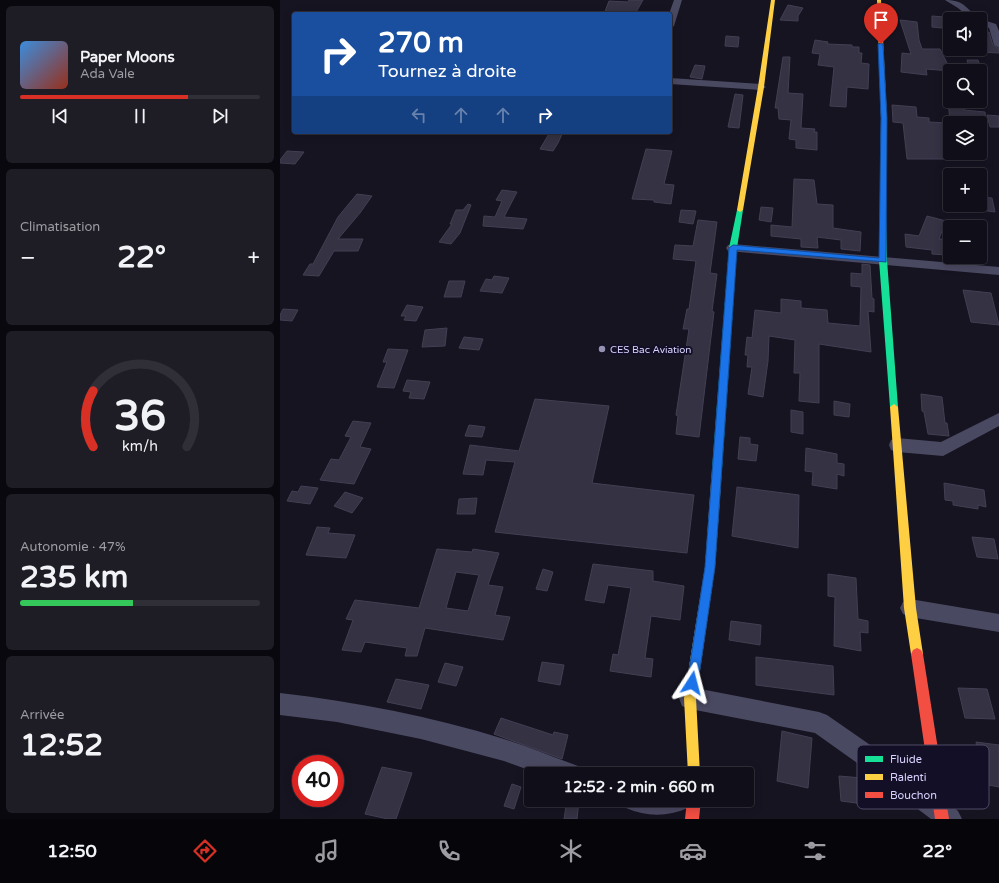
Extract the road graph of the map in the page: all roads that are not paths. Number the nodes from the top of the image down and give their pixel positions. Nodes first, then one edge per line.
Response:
1 (678, 0) edge
2 (773, 0) edge
3 (879, 0) edge
4 (949, 0) edge
5 (968, 12) edge
6 (672, 20) edge
7 (987, 24) edge
8 (999, 45) edge
9 (672, 81) edge
10 (761, 87) junction
11 (733, 248) junction
12 (883, 260) junction
13 (999, 271) edge
14 (999, 419) edge
15 (897, 445) junction
16 (910, 608) junction
17 (999, 623) edge
18 (690, 698) junction
19 (280, 704) edge
20 (932, 745) edge
21 (857, 750) edge
22 (551, 767) edge
23 (694, 767) edge
24 (693, 807) edge
25 (934, 809) edge
26 (944, 817) edge
27 (692, 819) edge

1 - 6 street
2 - 10 street
3 - 12 street
4 - 5 street
7 - 8 street
9 - 10 street
10 - 11 street
11 - 12 street
11 - 18 street
12 - 13 street
12 - 15 street
14 - 15 street
15 - 16 street
16 - 17 street
16 - 20 street
18 - 21 street
18 - 23 street
19 - 22 street
24 - 27 street
25 - 26 street

